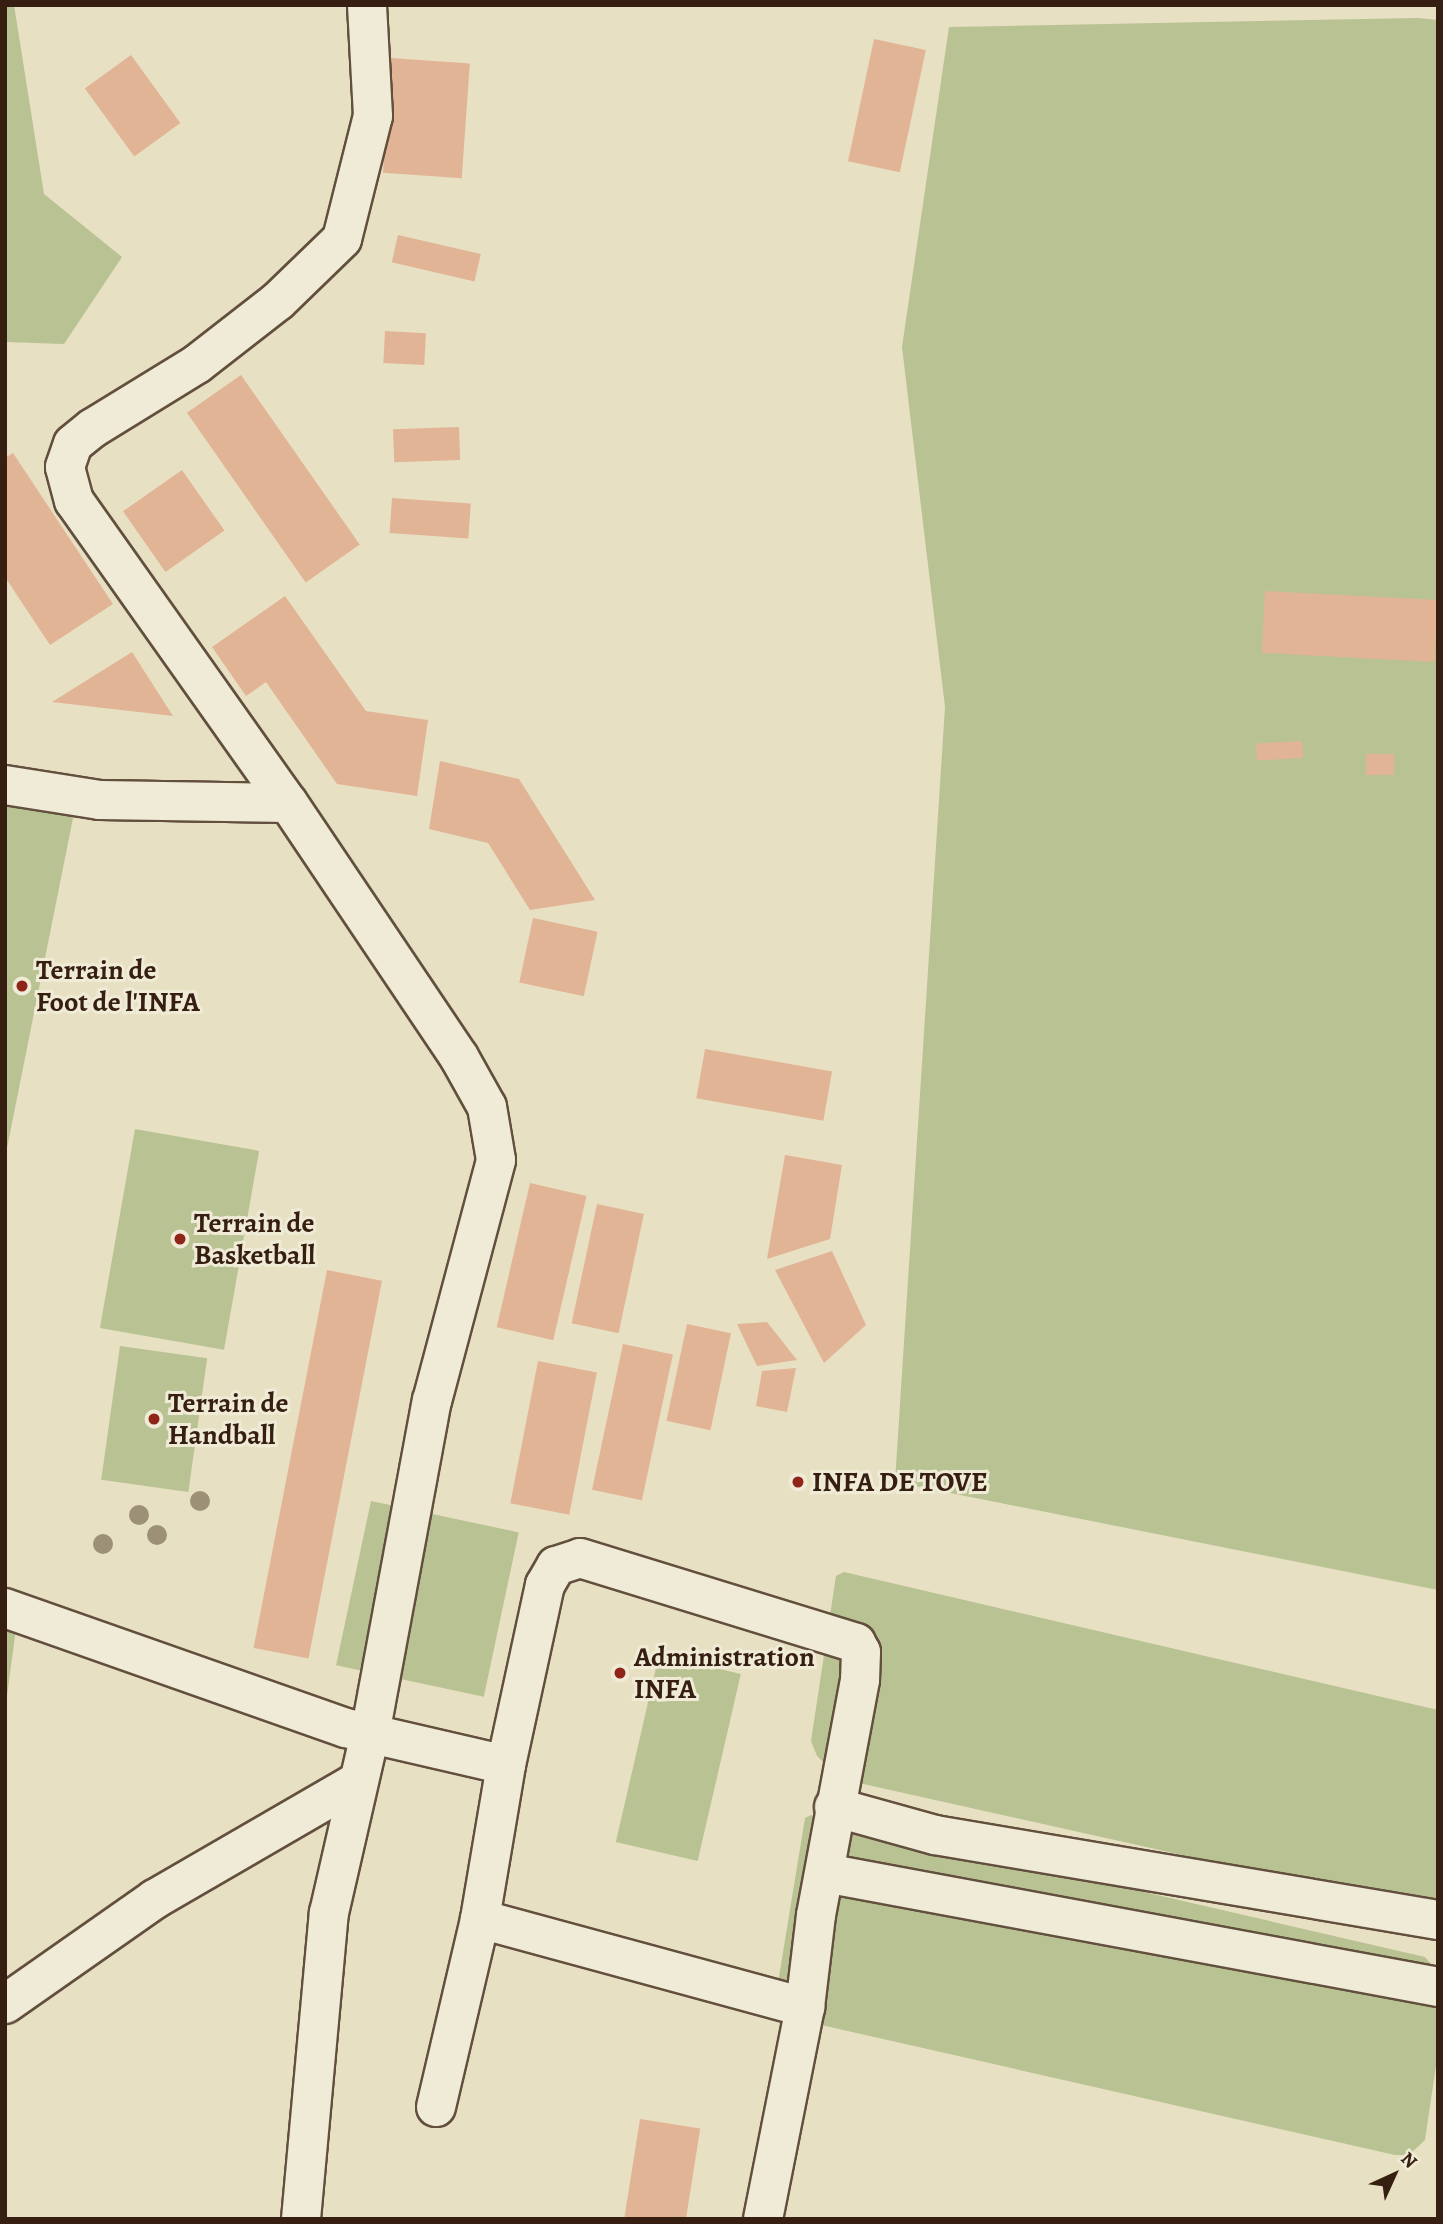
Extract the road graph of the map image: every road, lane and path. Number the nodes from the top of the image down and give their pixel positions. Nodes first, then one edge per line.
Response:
1 (367, 5) edge
2 (5, 785) edge
3 (288, 803) junction
4 (5, 1608) edge
5 (370, 1734) junction
6 (506, 1765) junction
7 (357, 1782) junction
8 (834, 1807) junction
9 (825, 1873) junction
10 (480, 1919) junction
11 (1438, 1920) edge
12 (1438, 1987) edge
13 (5, 2004) edge
14 (805, 2007) junction
15 (436, 2107) dead end
16 (301, 2219) edge
17 (763, 2219) edge

1 - 3 lane
2 - 3 lane
3 - 5 lane
4 - 5 lane
5 - 6 lane
5 - 7 lane
6 - 8 lane
6 - 10 lane
7 - 13 lane
7 - 16 lane
8 - 9 lane
8 - 11 lane
9 - 12 lane
9 - 14 lane
10 - 14 lane
10 - 15 lane
14 - 17 lane

